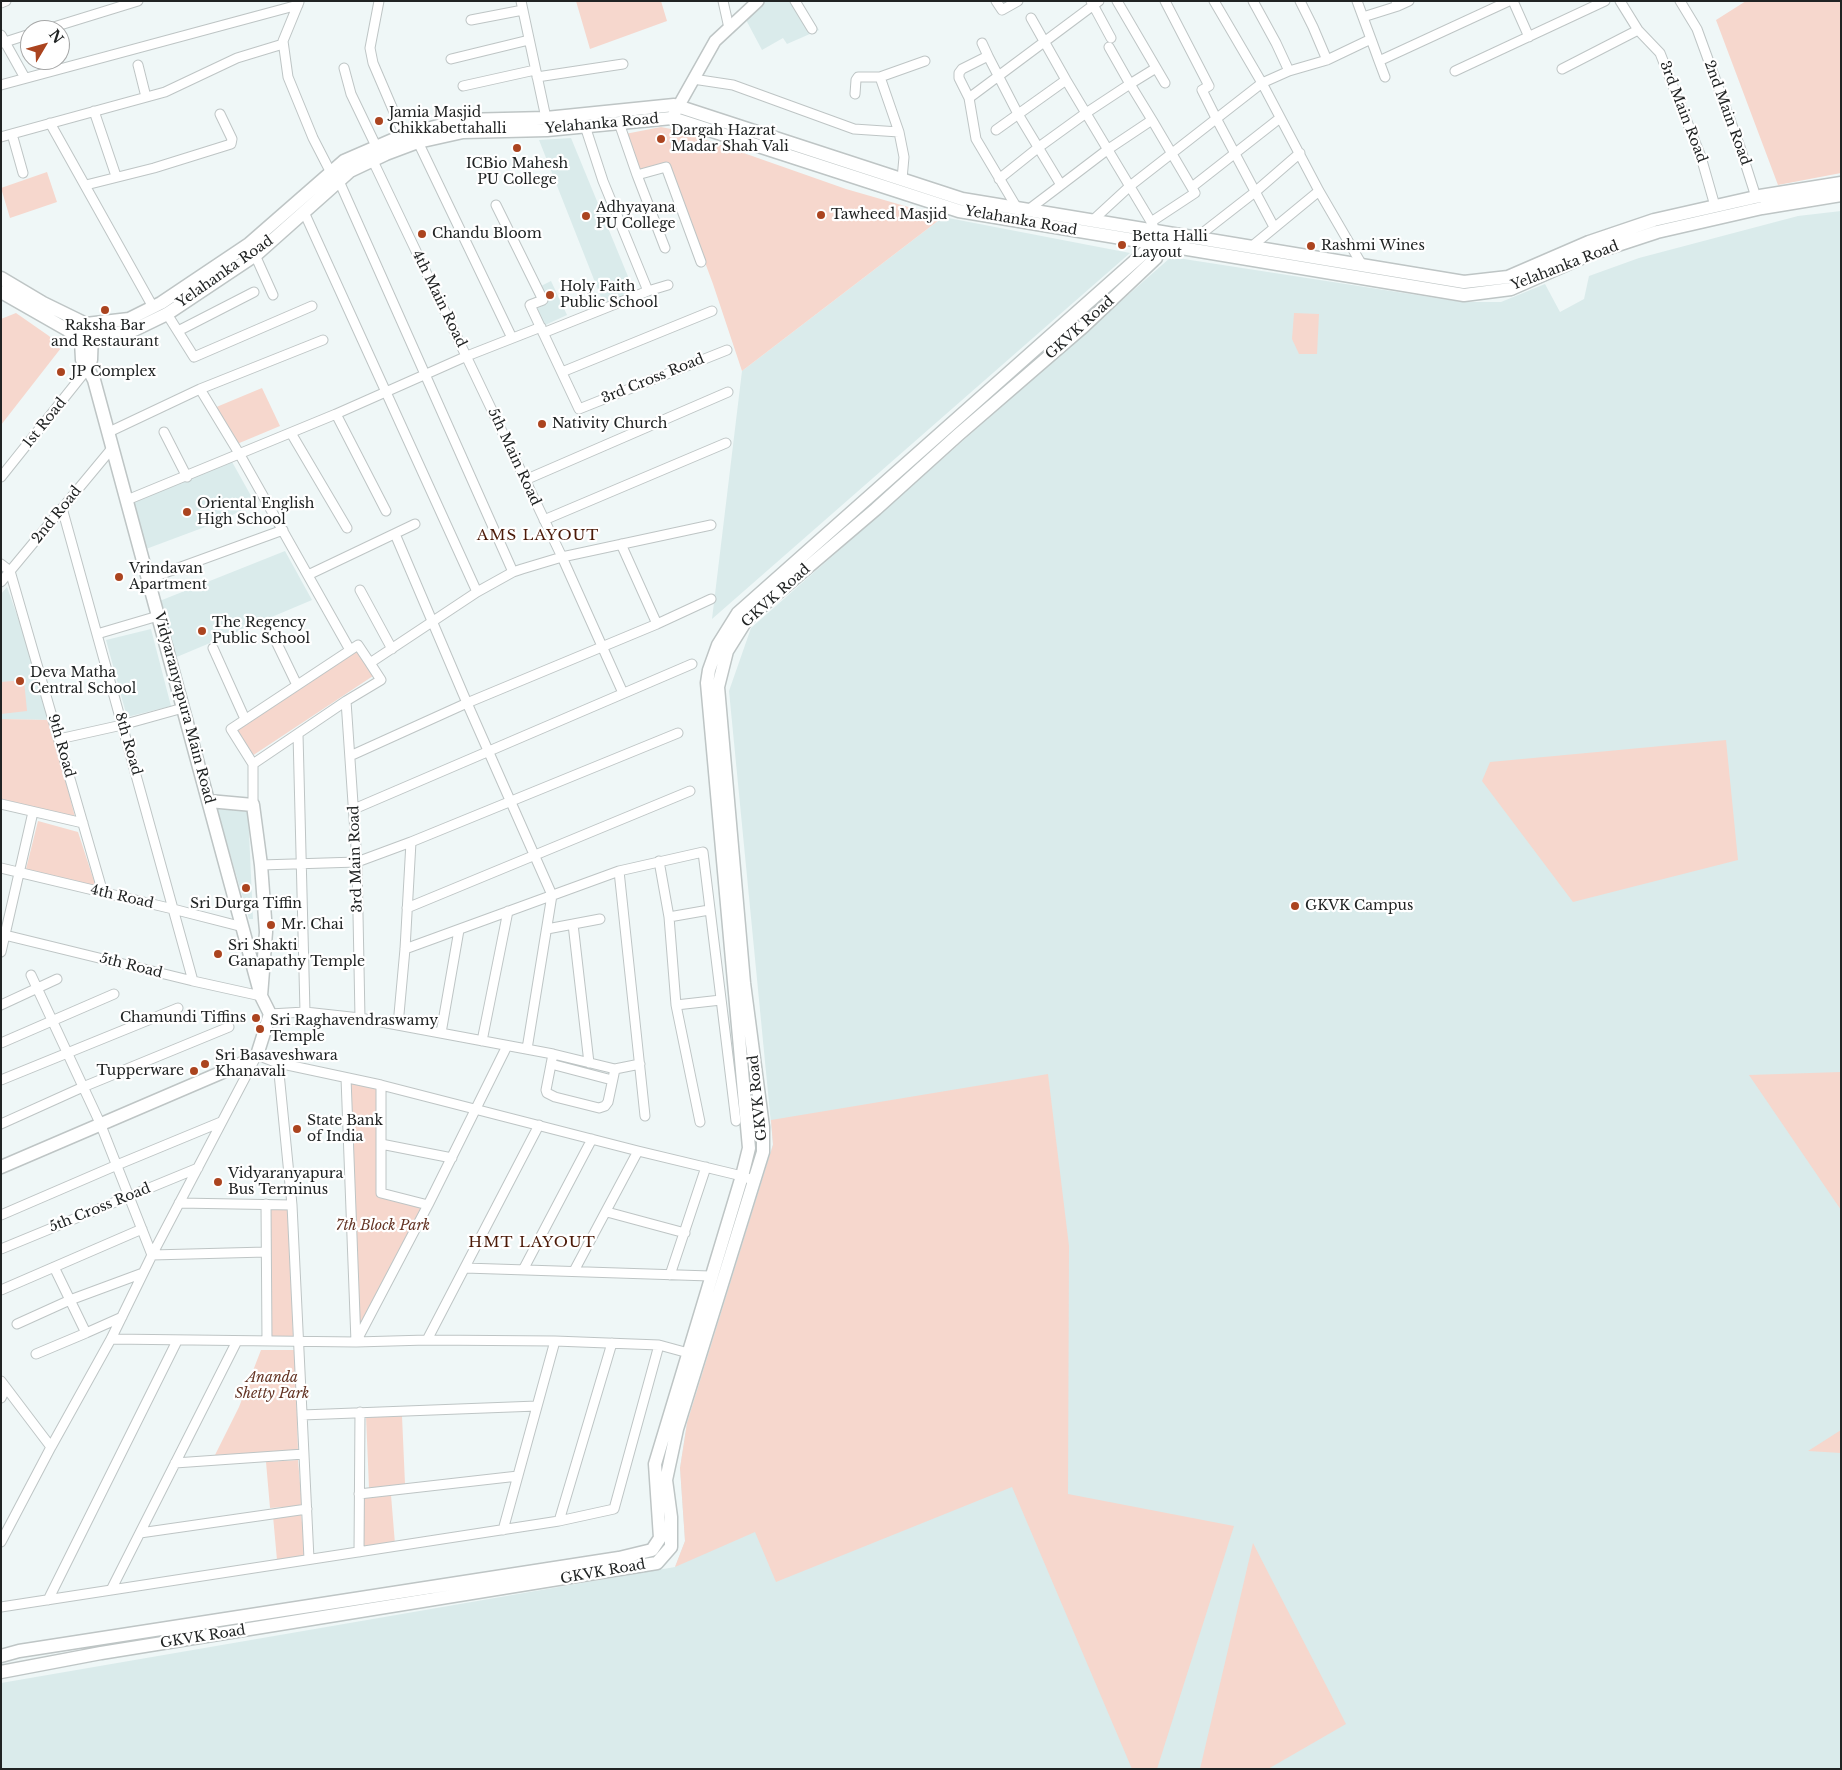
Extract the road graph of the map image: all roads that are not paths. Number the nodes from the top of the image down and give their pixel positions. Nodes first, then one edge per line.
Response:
1 (6, 1) edge
2 (138, 1) edge
3 (379, 1) edge
4 (723, 1) edge
5 (758, 1) edge
6 (795, 1) edge
7 (996, 1) edge
8 (1018, 1) edge
9 (1117, 1) edge
10 (1165, 1) edge
11 (1214, 1) edge
12 (1253, 1) edge
13 (1300, 1) edge
14 (1357, 1) edge
15 (1409, 1) edge
16 (1511, 1) edge
17 (1605, 1) edge
18 (1620, 1) edge
19 (1680, 1) edge
20 (1, 3) edge
21 (299, 3) edge
22 (1094, 3) edge
23 (1397, 3) edge
24 (522, 6) edge
25 (1363, 17) junction
26 (1031, 18) dead end
27 (471, 20) dead end
28 (70, 22) edge
29 (729, 28) junction
30 (812, 29) dead end
31 (1638, 30) junction
32 (20, 36) edge
33 (1529, 37) junction
34 (1371, 39) junction
35 (3, 40) edge
36 (529, 40) junction
37 (1045, 41) junction
38 (982, 43) dead end
39 (283, 44) junction
40 (988, 56) junction
41 (451, 59) dead end
42 (1327, 60) junction
43 (1379, 60) junction
44 (925, 61) dead end
45 (623, 64) dead end
46 (138, 65) dead end
47 (344, 68) dead end
48 (1156, 68) junction
49 (1562, 69) dead end
50 (1289, 71) junction
51 (1454, 71) dead end
52 (536, 73) junction
53 (998, 76) junction
54 (880, 77) junction
55 (25, 78) junction
56 (1385, 78) dead end
57 (693, 79) junction
58 (1066, 80) junction
59 (1262, 83) junction
60 (1130, 84) junction
61 (1165, 84) dead end
62 (1, 85) edge
63 (463, 86) dead end
64 (855, 94) dead end
65 (146, 97) junction
66 (969, 98) junction
67 (94, 111) junction
68 (675, 112) junction
69 (1086, 113) junction
70 (220, 114) dead end
71 (1018, 114) junction
72 (546, 118) junction
73 (1216, 118) junction
74 (1280, 118) junction
75 (1152, 120) junction
76 (50, 123) junction
77 (618, 123) junction
78 (585, 126) junction
79 (996, 130) dead end
80 (899, 132) junction
81 (12, 134) junction
82 (1, 138) edge
83 (410, 141) junction
84 (376, 146) junction
85 (1039, 147) junction
86 (1107, 150) junction
87 (1172, 153) junction
88 (1300, 153) junction
89 (1235, 155) junction
90 (373, 161) junction
91 (23, 173) dead end
92 (637, 175) junction
93 (116, 176) junction
94 (334, 176) junction
95 (902, 179) junction
96 (999, 180) junction
97 (1841, 183) edge
98 (86, 185) junction
99 (1061, 185) junction
100 (1130, 186) junction
101 (1192, 187) junction
102 (1256, 192) junction
103 (1319, 192) junction
104 (1841, 195) edge
105 (1756, 197) junction
106 (496, 204) dead end
107 (1715, 206) junction
108 (1022, 209) junction
109 (304, 212) junction
110 (1092, 221) junction
111 (1274, 227) junction
112 (1154, 233) junction
113 (1196, 238) junction
114 (1251, 247) junction
115 (666, 248) dead end
116 (255, 255) junction
117 (701, 262) dead end
118 (1362, 265) junction
119 (1, 278) edge
120 (668, 285) dead end
121 (648, 291) junction
122 (254, 292) dead end
123 (3, 294) edge
124 (273, 295) dead end
125 (312, 306) dead end
126 (153, 307) junction
127 (712, 311) dead end
128 (167, 314) junction
129 (90, 324) junction
130 (542, 330) junction
131 (178, 331) junction
132 (512, 338) junction
133 (86, 339) junction
134 (323, 340) dead end
135 (727, 350) dead end
136 (466, 356) junction
137 (87, 366) junction
138 (562, 372) junction
139 (425, 375) junction
140 (200, 389) junction
141 (386, 392) junction
142 (728, 392) dead end
143 (336, 414) junction
144 (109, 432) junction
145 (164, 432) dead end
146 (291, 433) junction
147 (726, 443) dead end
148 (113, 447) junction
149 (240, 454) junction
150 (1, 477) edge
151 (187, 477) junction
152 (525, 480) junction
153 (127, 500) junction
154 (62, 508) junction
155 (386, 512) dead end
156 (544, 520) junction
157 (416, 524) dead end
158 (711, 525) dead end
159 (347, 528) dead end
160 (282, 530) junction
161 (395, 534) junction
162 (621, 544) junction
163 (562, 558) junction
164 (1, 564) edge
165 (10, 571) junction
166 (513, 572) junction
167 (308, 575) junction
168 (148, 579) junction
169 (1, 582) edge
170 (360, 590) dead end
171 (477, 592) junction
172 (712, 600) dead end
173 (158, 616) junction
174 (432, 622) junction
175 (658, 624) junction
176 (270, 629) dead end
177 (97, 634) junction
178 (603, 646) junction
179 (213, 648) dead end
180 (392, 649) junction
181 (350, 650) junction
182 (370, 663) junction
183 (692, 664) dead end
184 (297, 685) junction
185 (623, 693) junction
186 (346, 701) junction
187 (466, 703) junction
188 (183, 708) junction
189 (245, 720) junction
190 (122, 725) junction
191 (678, 733) dead end
192 (298, 734) junction
193 (59, 739) junction
194 (488, 751) junction
195 (350, 756) junction
196 (253, 764) junction
197 (690, 791) dead end
198 (510, 800) junction
199 (208, 801) junction
200 (1, 804) edge
201 (253, 805) junction
202 (354, 808) junction
203 (33, 812) junction
204 (83, 823) junction
205 (410, 842) junction
206 (534, 854) junction
207 (660, 861) junction
208 (357, 862) junction
209 (300, 864) junction
210 (261, 865) junction
211 (1, 868) edge
212 (619, 871) junction
213 (19, 872) junction
214 (103, 892) junction
215 (552, 895) junction
216 (407, 908) junction
217 (174, 909) junction
218 (709, 910) junction
219 (508, 911) junction
220 (669, 917) junction
221 (600, 919) dead end
222 (573, 924) junction
223 (243, 927) junction
224 (547, 929) junction
225 (459, 930) junction
226 (3, 934) edge
227 (405, 949) junction
228 (1, 952) edge
229 (31, 975) dead end
230 (57, 979) dead end
231 (193, 981) junction
232 (37, 988) junction
233 (114, 994) dead end
234 (262, 996) junction
235 (721, 1000) junction
236 (1, 1005) edge
237 (676, 1005) junction
238 (178, 1008) dead end
239 (305, 1012) junction
240 (270, 1014) junction
241 (360, 1018) junction
242 (52, 1021) junction
243 (398, 1025) junction
244 (229, 1027) dead end
245 (441, 1033) junction
246 (482, 1041) junction
247 (1, 1043) edge
248 (507, 1046) junction
249 (527, 1049) junction
250 (67, 1053) junction
251 (553, 1054) junction
252 (257, 1055) junction
253 (278, 1063) junction
254 (589, 1063) junction
255 (551, 1064) junction
256 (640, 1064) junction
257 (615, 1069) junction
258 (346, 1078) junction
259 (1, 1080) edge
260 (612, 1080) junction
261 (381, 1084) junction
262 (83, 1087) junction
263 (476, 1109) junction
264 (645, 1116) dead end
265 (736, 1120) dead end
266 (221, 1122) junction
267 (700, 1122) dead end
268 (100, 1123) junction
269 (1, 1124) edge
270 (539, 1125) junction
271 (592, 1139) junction
272 (380, 1144) junction
273 (638, 1151) junction
274 (452, 1158) junction
275 (116, 1165) junction
276 (706, 1167) junction
277 (1, 1168) edge
278 (198, 1168) junction
279 (742, 1176) junction
280 (755, 1181) junction
281 (129, 1197) junction
282 (179, 1203) junction
283 (266, 1204) junction
284 (292, 1205) junction
285 (428, 1205) junction
286 (607, 1212) junction
287 (1, 1215) edge
288 (142, 1229) junction
289 (684, 1233) junction
290 (1, 1248) edge
291 (266, 1252) junction
292 (152, 1255) junction
293 (54, 1268) junction
294 (465, 1268) junction
295 (523, 1270) junction
296 (574, 1272) junction
297 (143, 1273) junction
298 (670, 1275) junction
299 (710, 1276) junction
300 (1, 1290) edge
301 (70, 1300) junction
302 (122, 1317) junction
303 (17, 1324) dead end
304 (86, 1333) junction
305 (111, 1339) junction
306 (427, 1340) junction
307 (177, 1341) junction
308 (237, 1341) junction
309 (267, 1341) junction
310 (299, 1341) junction
311 (555, 1341) junction
312 (356, 1342) junction
313 (612, 1343) junction
314 (659, 1345) junction
315 (36, 1354) dead end
316 (694, 1354) junction
317 (4, 1384) edge
318 (1, 1398) edge
319 (680, 1402) junction
320 (537, 1406) junction
321 (360, 1412) junction
322 (302, 1415) junction
323 (51, 1447) junction
324 (304, 1454) junction
325 (175, 1463) junction
326 (518, 1476) junction
327 (359, 1494) junction
328 (307, 1509) junction
329 (559, 1521) junction
330 (503, 1530) junction
331 (140, 1533) junction
332 (1, 1542) edge
333 (359, 1552) junction
334 (309, 1559) junction
335 (111, 1590) junction
336 (48, 1600) junction
337 (1, 1607) edge
338 (122, 1636) junction
339 (124, 1650) junction
340 (1, 1656) edge
341 (1, 1672) edge

1 - 20 street
2 - 28 street
3 - 83 street
4 - 29 street
5 - 29 street
6 - 30 street
7 - 8 street
9 - 48 street
10 - 73 street
11 - 59 street
12 - 50 street
13 - 42 street
14 - 25 street
15 - 23 street
16 - 33 street
16 - 43 street
17 - 33 street
18 - 31 street, 3rd Main Road
19 - 105 street, 2nd Main Road
21 - 39 street
21 - 55 street
22 - 37 street
22 - 60 street
23 - 25 street
24 - 27 street
24 - 36 street
25 - 34 street
26 - 37 street
29 - 57 street
31 - 49 street
31 - 107 street, 3rd Main Road
32 - 35 street
33 - 51 street
34 - 42 street
34 - 43 street
35 - 55 street
36 - 41 street
36 - 52 street
37 - 53 street
37 - 58 street
38 - 40 street
39 - 65 street
39 - 94 street
40 - 53 street
40 - 66 street
42 - 50 street
43 - 56 street
44 - 54 street
45 - 52 street
46 - 65 street
47 - 84 street
48 - 60 street
48 - 61 street
50 - 59 street
52 - 63 street
52 - 72 street
53 - 66 street
53 - 71 street
54 - 64 street
54 - 80 street
55 - 62 street
57 - 68 street
57 - 80 street
58 - 69 street
58 - 71 street
59 - 73 street
59 - 74 street
60 - 69 street
60 - 75 street
65 - 67 street
66 - 96 street
67 - 76 street
67 - 93 street
68 - 72 main road, Yelahanka Road
68 - 77 main road, Yelahanka Road
68 - 95 main road, Yelahanka Road
68 - 112 main road, Yelahanka Road
69 - 85 street
69 - 86 street
70 - 93 street
71 - 79 street
71 - 85 street
72 - 83 main road, Yelahanka Road
73 - 87 street
73 - 89 street
74 - 88 street
74 - 89 street
75 - 86 street
75 - 87 street
76 - 81 street
76 - 98 street
77 - 78 main road, Yelahanka Road
77 - 92 street
78 - 83 main road, Yelahanka Road
78 - 121 street
80 - 95 street
81 - 82 street
81 - 91 street
83 - 84 main road, Yelahanka Road
83 - 90 main road, Yelahanka Road
83 - 132 street
84 - 94 main road, Yelahanka Road
85 - 96 street
85 - 99 street
86 - 99 street
86 - 100 street
87 - 100 street
87 - 101 street
88 - 102 street
88 - 103 street
89 - 101 street
89 - 102 street
90 - 94 main road, Yelahanka Road
90 - 136 street, 4th Main Road
92 - 115 street
92 - 117 street
93 - 98 street
94 - 109 main road, Yelahanka Road
94 - 126 main road, Yelahanka Road
94 - 139 street
95 - 108 main road, Yelahanka Road
96 - 108 street
97 - 105 main road, Yelahanka Road
98 - 126 street
99 - 108 street
100 - 110 street
100 - 112 street
101 - 112 street
102 - 111 street
102 - 113 street
103 - 111 street
103 - 118 street
104 - 112 main road, Yelahanka Road
105 - 107 main road, Yelahanka Road
106 - 130 street, 3rd Cross Road
107 - 118 main road, Yelahanka Road
108 - 110 main road, Yelahanka Road
109 - 116 main road, Yelahanka Road
109 - 141 street
110 - 112 main road, Yelahanka Road
111 - 114 street
112 - 113 main road, Yelahanka Road
112 - 279 main road, GKVK Road
112 - 280 main road, GKVK Road
113 - 114 main road, Yelahanka Road
114 - 118 main road, Yelahanka Road
116 - 124 street
116 - 128 main road, Yelahanka Road
119 - 129 main road
120 - 121 street
121 - 130 street
122 - 131 street
123 - 133 main road
125 - 131 street
126 - 129 main road, Yelahanka Road
127 - 138 street
128 - 131 street
128 - 133 main road, Yelahanka Road
129 - 133 main road
130 - 132 street
130 - 138 street, 3rd Cross Road
132 - 136 street
133 - 137 main road
134 - 140 street
135 - 138 street, 3rd Cross Road
136 - 139 street
136 - 152 street, 5th Main Road
137 - 144 main road, Vidyaranyapura Main Road
137 - 150 street, 1st Road
139 - 141 street
139 - 166 street
140 - 144 street
140 - 149 street
141 - 143 street
141 - 171 street
142 - 152 street
143 - 146 street
143 - 155 street
144 - 148 main road, Vidyaranyapura Main Road
145 - 151 street
146 - 149 street
146 - 159 street
147 - 156 street
148 - 153 main road, Vidyaranyapura Main Road
148 - 154 street, 2nd Road
149 - 151 street
149 - 160 street
151 - 153 street
152 - 156 street, 5th Main Road
153 - 168 main road, Vidyaranyapura Main Road
154 - 165 street, 2nd Road
154 - 177 street, 8th Road
156 - 163 street, 5th Main Road
157 - 161 street
158 - 162 street
160 - 167 street
160 - 168 street
161 - 167 street
161 - 174 street
162 - 163 street
162 - 175 street
163 - 166 street
163 - 178 street, 5th Main Road
164 - 165 street
165 - 169 street, 2nd Road
165 - 193 street, 9th Road
166 - 171 street
167 - 181 street
168 - 173 main road, Vidyaranyapura Main Road
170 - 180 street
171 - 174 street
172 - 175 street
173 - 177 street
173 - 188 main road, Vidyaranyapura Main Road
174 - 180 street
174 - 187 street
175 - 178 street
176 - 184 street
177 - 190 street, 8th Road
178 - 185 street, 5th Main Road
178 - 187 street
179 - 189 street
180 - 182 street
181 - 182 street
181 - 184 street
182 - 186 street
183 - 185 street
184 - 189 street
185 - 194 street
186 - 192 street
186 - 195 street, 3rd Main Road
187 - 194 street
187 - 195 street
188 - 190 street
188 - 199 main road, Vidyaranyapura Main Road
189 - 196 street
190 - 193 street
190 - 217 street, 8th Road
191 - 198 street
192 - 196 street
192 - 209 street
193 - 204 street, 9th Road
194 - 198 street
194 - 202 street
195 - 202 street, 3rd Main Road
196 - 201 street
197 - 206 street
198 - 205 street
198 - 206 street
199 - 201 main road
199 - 223 main road, Vidyaranyapura Main Road
200 - 203 street
201 - 210 main road
202 - 208 street, 3rd Main Road
203 - 204 street
203 - 213 street
204 - 214 street, 9th Road
205 - 208 street
205 - 216 street
206 - 215 street
206 - 216 street
207 - 212 street
207 - 218 street
207 - 220 street
208 - 209 street
208 - 241 street, 3rd Main Road
209 - 210 street
209 - 239 street
210 - 234 main road
211 - 213 street, 4th Road
212 - 215 street
212 - 256 street
213 - 214 street, 4th Road
213 - 226 street
214 - 217 street, 4th Road
215 - 219 street
215 - 224 street
216 - 227 street
217 - 223 street, 4th Road
217 - 231 street, 8th Road
218 - 220 street
218 - 235 street
219 - 225 street
219 - 246 street
220 - 237 street
221 - 222 street
222 - 224 street
222 - 254 street
223 - 234 main road, Vidyaranyapura Main Road
224 - 249 street
225 - 227 street
225 - 245 street
226 - 228 street
226 - 231 street, 5th Road
227 - 243 street
229 - 232 street
230 - 232 street
231 - 234 street, 5th Road
232 - 236 street
232 - 242 street
233 - 242 street
234 - 240 main road, Vidyaranyapura Main Road
235 - 237 street
235 - 265 street
237 - 267 street
238 - 250 street
239 - 240 street
239 - 241 street
240 - 252 main road
241 - 243 street
242 - 247 street
242 - 250 street
243 - 245 street
244 - 262 street
245 - 246 street
246 - 248 street
248 - 249 street
248 - 263 street
249 - 251 street
250 - 259 street
250 - 262 street
251 - 254 street
251 - 255 street
252 - 253 street
252 - 266 street
252 - 268 main road
253 - 258 street
253 - 284 street
254 - 257 street
255 - 260 street
255 - 260 street
256 - 257 street
256 - 264 street
257 - 260 street
258 - 261 street
258 - 312 street
261 - 263 street
261 - 272 street
262 - 268 street
262 - 269 street
263 - 270 street
263 - 274 street
266 - 275 street
266 - 278 street
268 - 275 street
268 - 277 main road
270 - 271 street
270 - 294 street
271 - 273 street
271 - 295 street
272 - 274 street
272 - 285 street
273 - 276 street
273 - 286 street
274 - 285 street
275 - 281 street
275 - 287 street
276 - 279 street
276 - 289 street
278 - 281 street, 5th Cross Road
278 - 282 street
279 - 280 street
279 - 299 main road, GKVK Road
280 - 316 main road, GKVK Road
281 - 288 street
281 - 290 street, 5th Cross Road
282 - 283 street
282 - 292 street
283 - 284 street
283 - 291 street
284 - 310 street
285 - 312 street
286 - 289 street
286 - 296 street
288 - 292 street
288 - 293 street
289 - 298 street
291 - 292 street
291 - 309 street
292 - 297 street
293 - 300 street
293 - 301 street
294 - 295 street
294 - 306 street
295 - 296 street
296 - 298 street
297 - 301 street
297 - 302 street
298 - 299 street
299 - 316 main road, GKVK Road
301 - 303 street
301 - 304 street
302 - 304 street
302 - 305 street
304 - 315 street
305 - 307 street
305 - 323 street
306 - 311 street
306 - 312 street
307 - 308 street
307 - 336 street
308 - 309 street
308 - 325 street
309 - 310 street
310 - 312 street
310 - 322 street
311 - 313 street
311 - 320 street
313 - 314 street
313 - 329 street
314 - 316 street
314 - 329 street
316 - 319 main road, GKVK Road
317 - 318 street
317 - 323 street
319 - 338 main road, GKVK Road
319 - 339 main road, GKVK Road
320 - 321 street
320 - 326 street
321 - 322 street
321 - 327 street
322 - 324 street
323 - 332 street
324 - 325 street
324 - 328 street
325 - 331 street
326 - 327 street
326 - 330 street
327 - 333 street
328 - 331 street
328 - 334 street
329 - 330 street
330 - 333 street
331 - 335 street
333 - 334 street
334 - 335 street
335 - 336 street
336 - 337 street
338 - 339 main road
338 - 340 main road, GKVK Road
339 - 341 main road, GKVK Road

